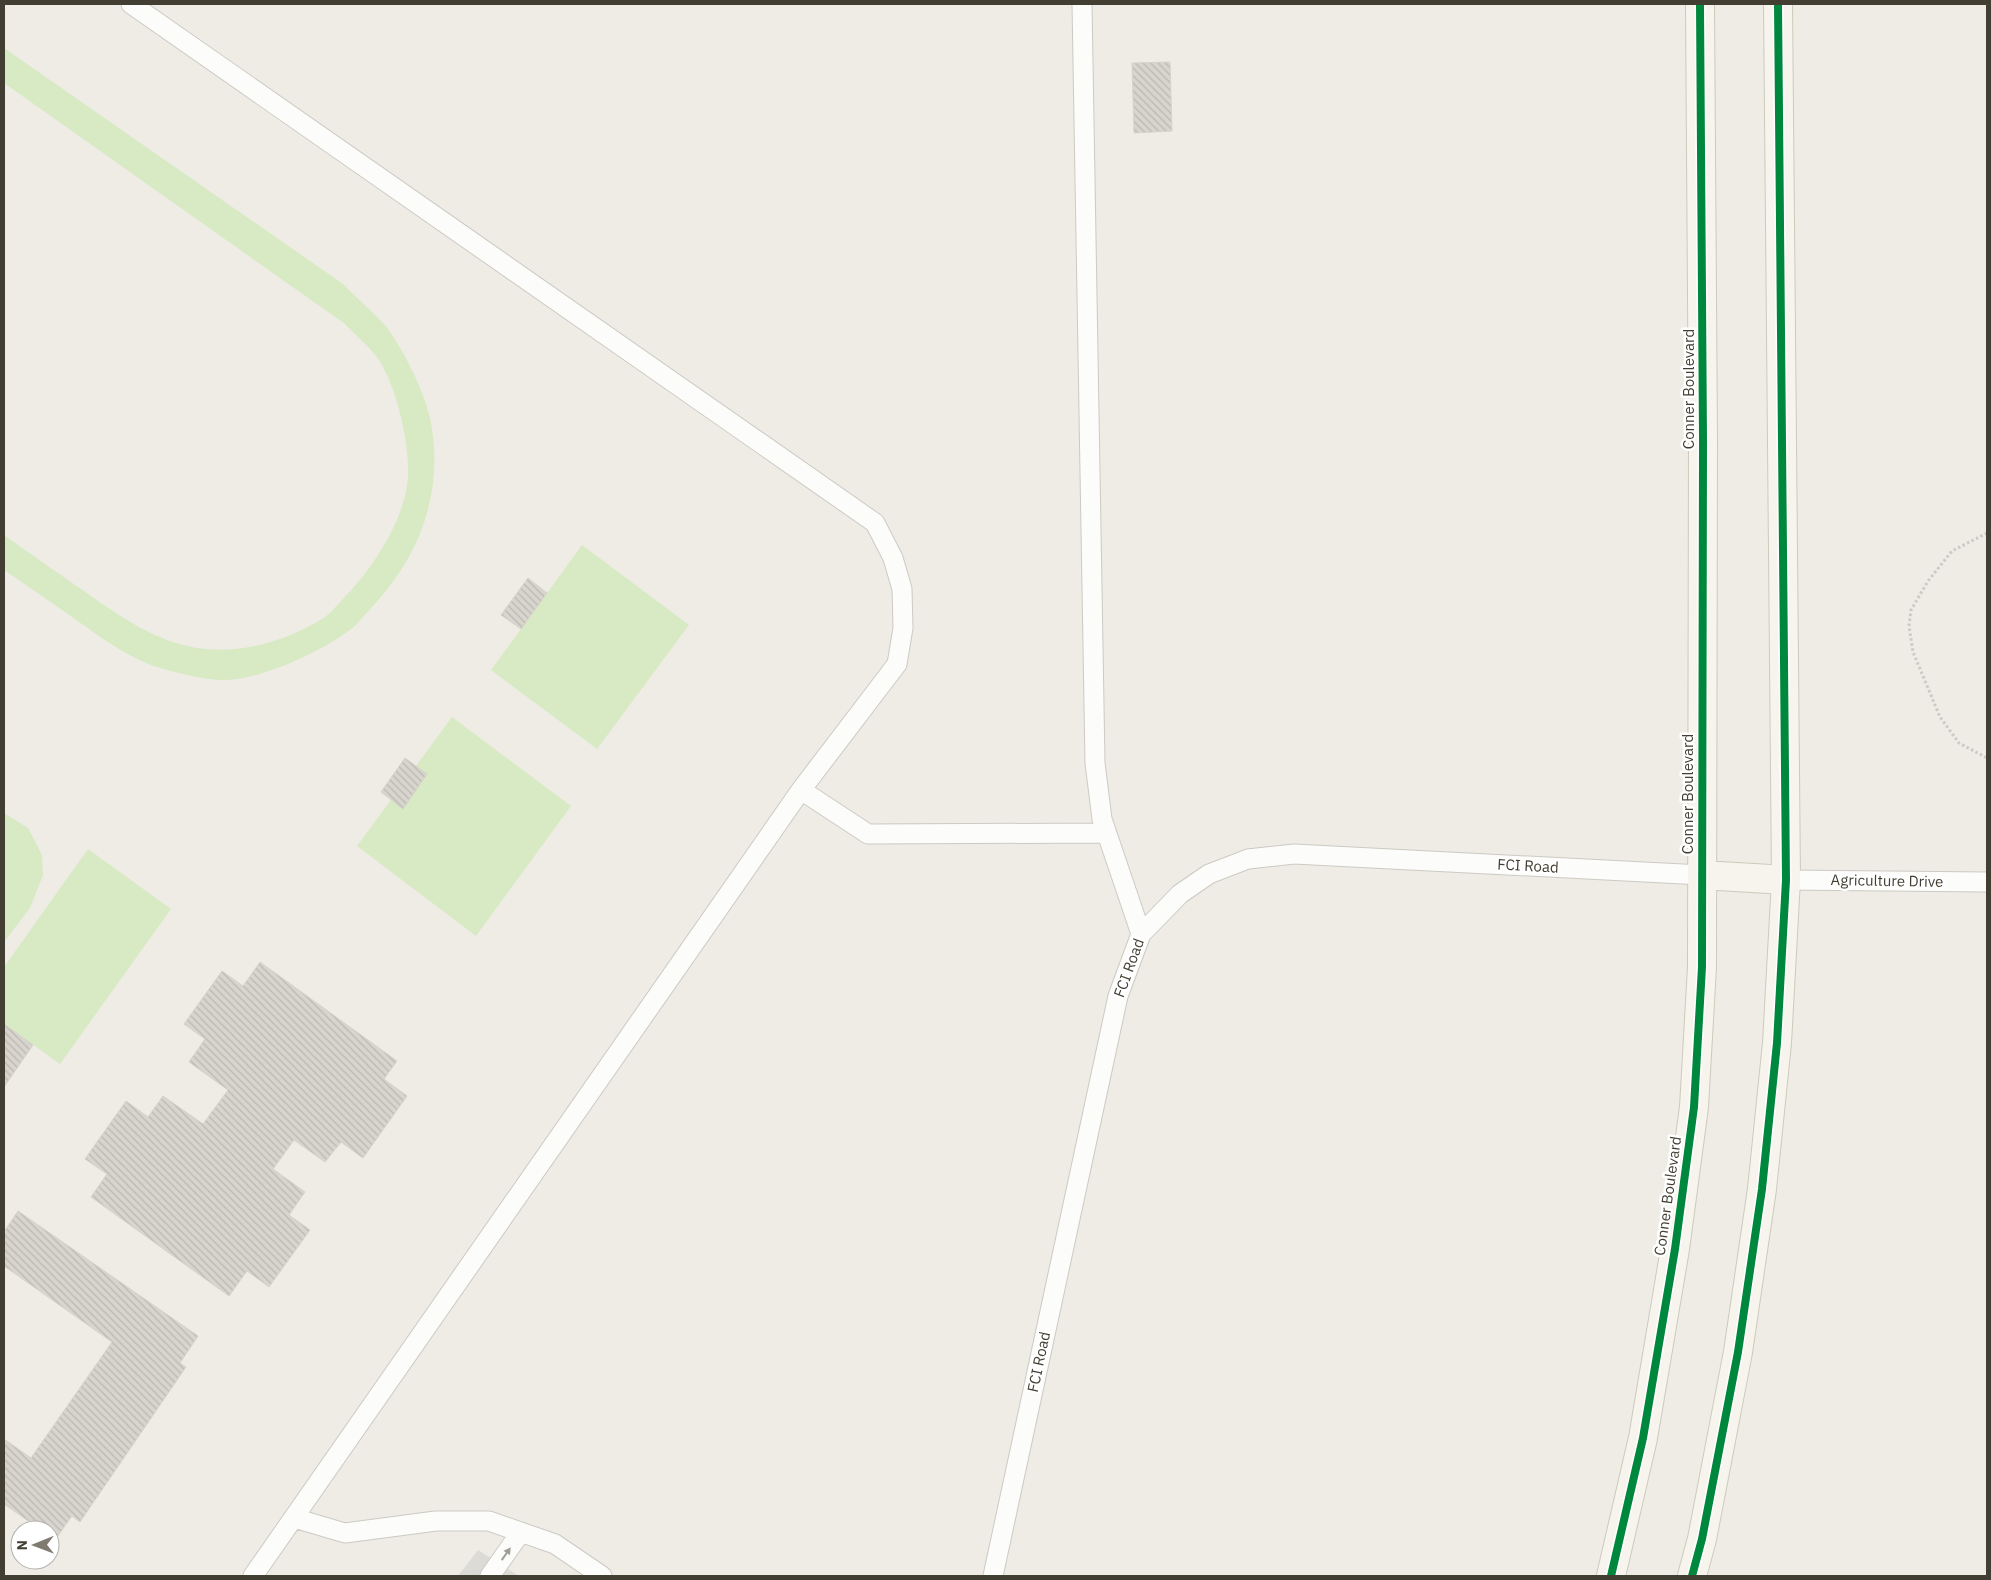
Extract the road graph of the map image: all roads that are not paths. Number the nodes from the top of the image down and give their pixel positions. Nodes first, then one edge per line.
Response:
1 (131, 4) edge
2 (1082, 4) edge
3 (1700, 4) edge
4 (1778, 4) edge
5 (801, 790) junction
6 (1107, 833) junction
7 (1702, 875) junction
8 (1786, 880) junction
9 (1987, 882) edge
10 (1140, 934) junction
11 (294, 1518) junction
12 (521, 1532) junction
13 (253, 1576) edge
14 (490, 1576) edge
15 (602, 1576) edge
16 (993, 1576) edge
17 (1611, 1576) edge
18 (1692, 1576) edge

1 - 5 lane
2 - 6 lane
3 - 7 main road, Conner Boulevard
4 - 8 main road
5 - 6 lane
5 - 11 lane
6 - 10 lane
7 - 8 main road
7 - 10 lane, FCI Road
7 - 17 main road, Conner Boulevard
8 - 9 lane, Agriculture Drive
8 - 18 main road
10 - 16 lane, FCI Road
11 - 12 lane
11 - 13 lane
14 -> 12 lane
12 - 15 lane

